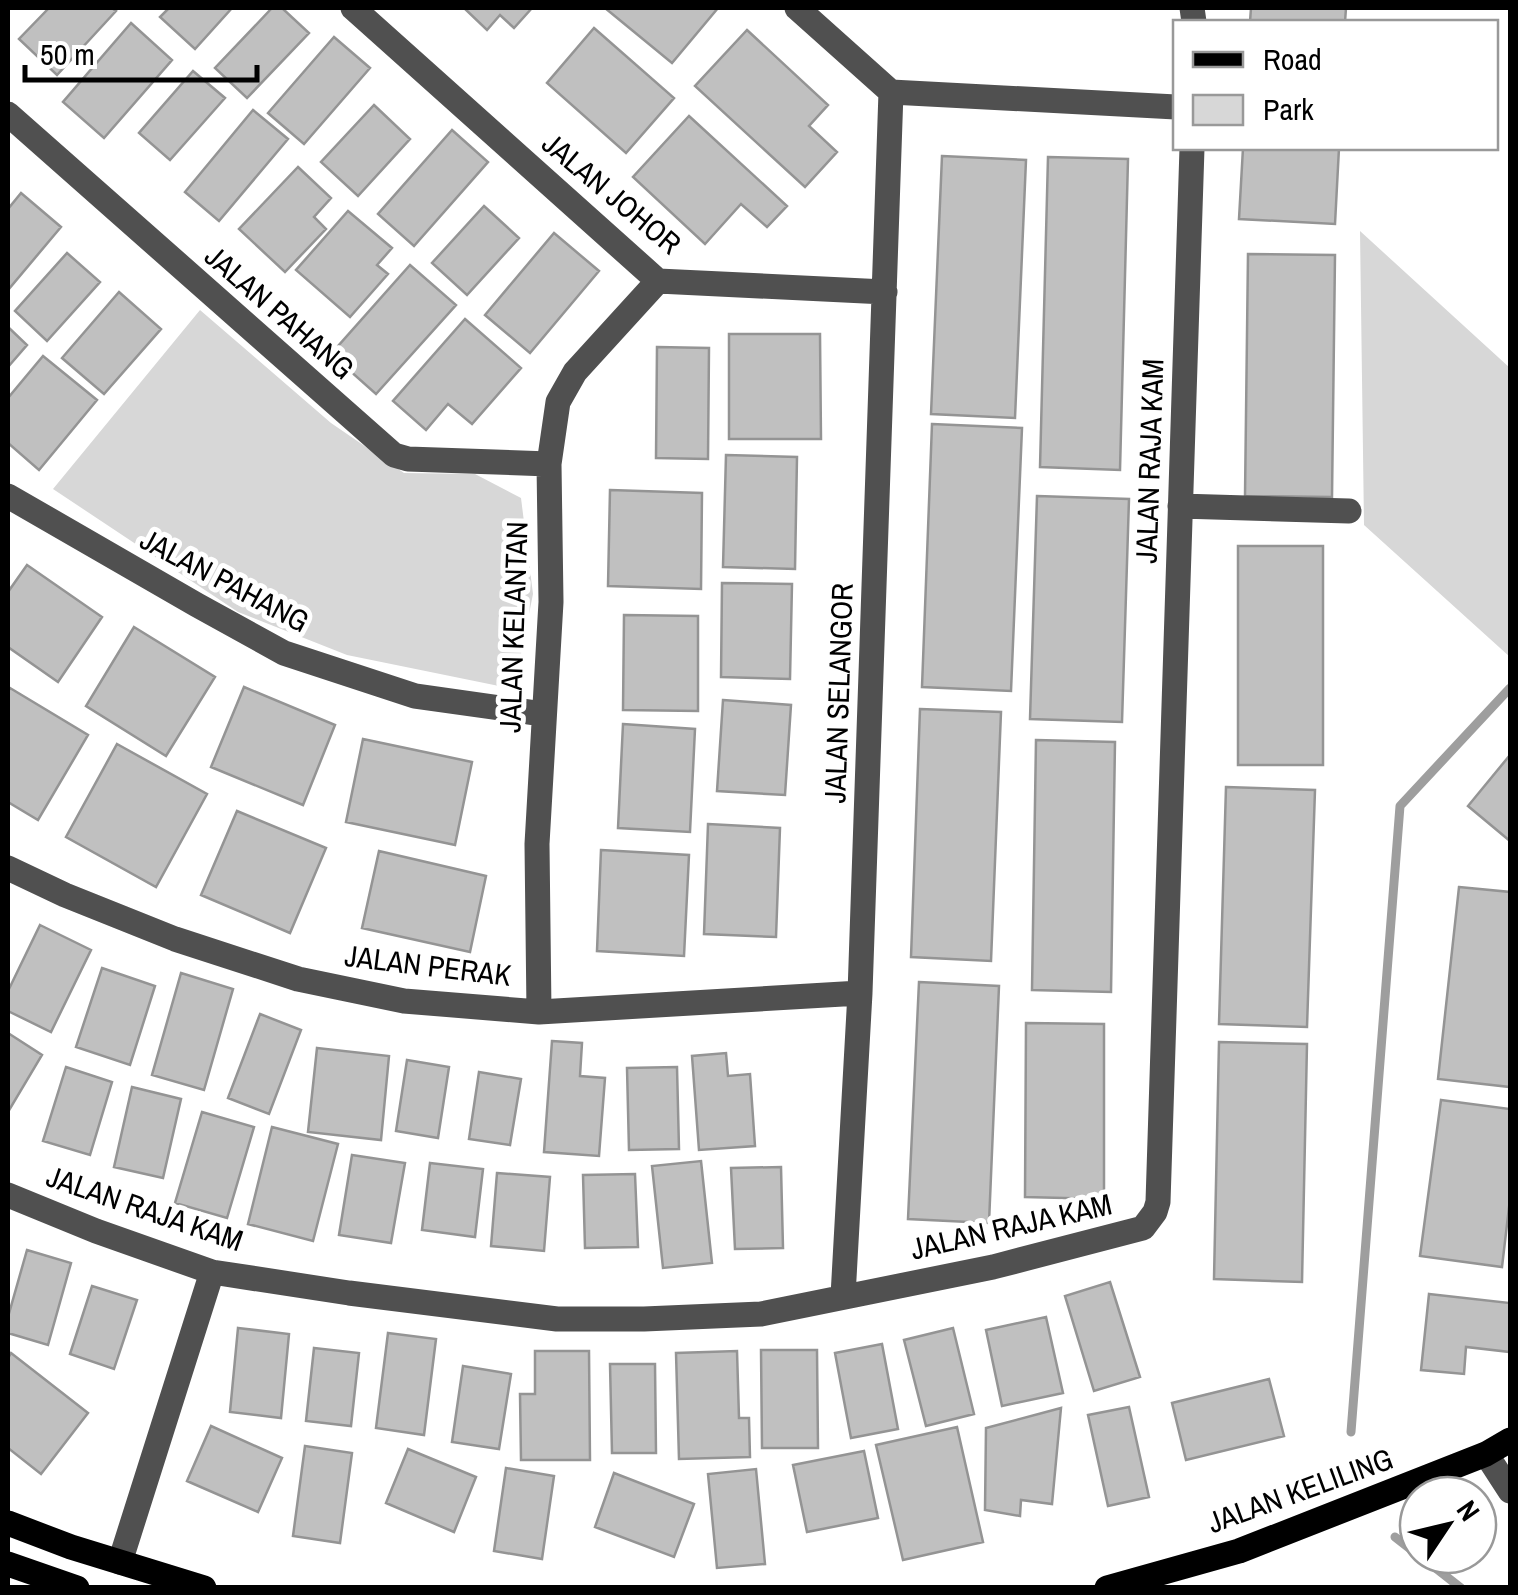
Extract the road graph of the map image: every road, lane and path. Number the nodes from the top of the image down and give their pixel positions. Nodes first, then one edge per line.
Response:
1 (352, 8) edge
2 (797, 8) edge
3 (892, 92) junction
4 (1173, 108) edge
5 (8, 114) edge
6 (1192, 150) edge
7 (658, 281) junction
8 (884, 292) junction
9 (549, 464) junction
10 (8, 496) edge
11 (1180, 506) junction
12 (1350, 510) dead end
13 (543, 714) junction
14 (9, 873) edge
15 (860, 993) junction
16 (539, 1012) junction
17 (8, 1194) edge
18 (212, 1272) junction
19 (843, 1296) junction
20 (1510, 1440) edge
21 (1486, 1454) junction
22 (1510, 1490) edge
23 (8, 1523) edge
24 (120, 1562) junction
25 (8, 1564) edge
26 (77, 1588) edge
27 (204, 1588) edge
28 (1107, 1588) edge

1 - 7 street, JALAN JOHOR
2 - 3 street
3 - 4 street
3 - 8 street, JALAN SELANGOR
5 - 9 street, JALAN PAHANG
6 - 11 street, JALAN RAJA KAM
7 - 8 street, JALAN JOHOR
7 - 9 street, JALAN KELANTAN
8 - 15 street, JALAN SELANGOR
9 - 13 street, JALAN KELANTAN
10 - 13 street, JALAN PAHANG
11 - 12 street
11 - 19 street, JALAN RAJA KAM
13 - 16 street, JALAN KELANTAN
14 - 16 street, JALAN PERAK
15 - 16 street, JALAN PERAK
15 - 19 street, JALAN SELANGOR
17 - 18 street, JALAN RAJA KAM
18 - 19 street, JALAN RAJA KAM
18 - 24 street
20 - 21 main road, JALAN KELILING
21 - 22 street
21 - 28 main road, JALAN KELILING
23 - 24 main road
24 - 27 main road
25 - 26 main road

